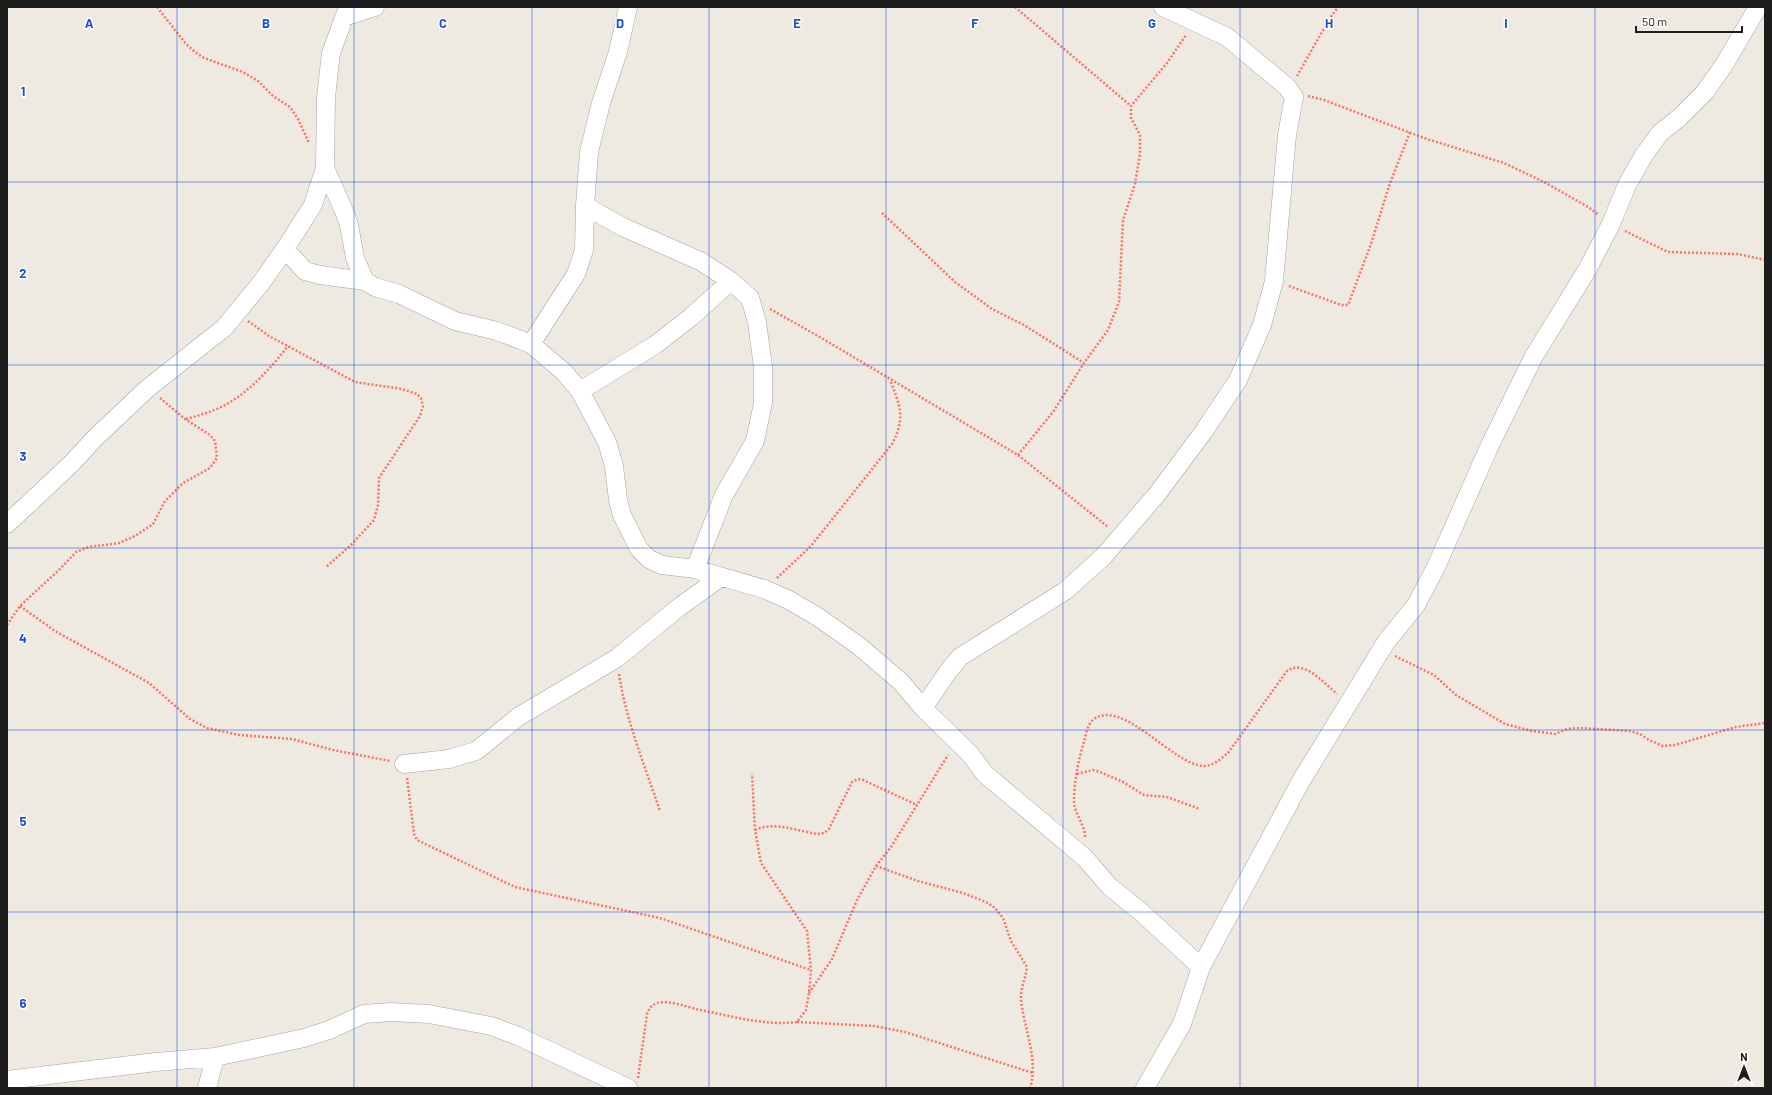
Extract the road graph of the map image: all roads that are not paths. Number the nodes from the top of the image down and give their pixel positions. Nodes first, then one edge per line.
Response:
1 (374, 7) edge
2 (628, 7) edge
3 (1163, 7) edge
4 (1758, 7) edge
5 (346, 12) edge
6 (326, 168) junction
7 (584, 206) junction
8 (285, 249) junction
9 (365, 281) junction
10 (731, 281) junction
11 (531, 344) junction
12 (580, 391) junction
13 (7, 524) edge
14 (695, 568) junction
15 (721, 577) junction
16 (923, 708) junction
17 (404, 764) road end
18 (1201, 967) junction
19 (215, 1057) junction
20 (7, 1080) edge
21 (633, 1084) edge
22 (207, 1088) edge
23 (1145, 1088) edge

1 - 5 street
2 - 7 street
3 - 16 street
4 - 18 street
5 - 6 street
6 - 8 street
6 - 9 street
7 - 10 street
7 - 11 street
8 - 9 street
8 - 13 street
9 - 11 street
10 - 12 street
10 - 14 street
11 - 12 street
12 - 14 street
14 - 15 street
15 - 16 street
15 - 17 street
16 - 18 street
18 - 23 street
19 - 20 street
19 - 21 street
19 - 22 street

